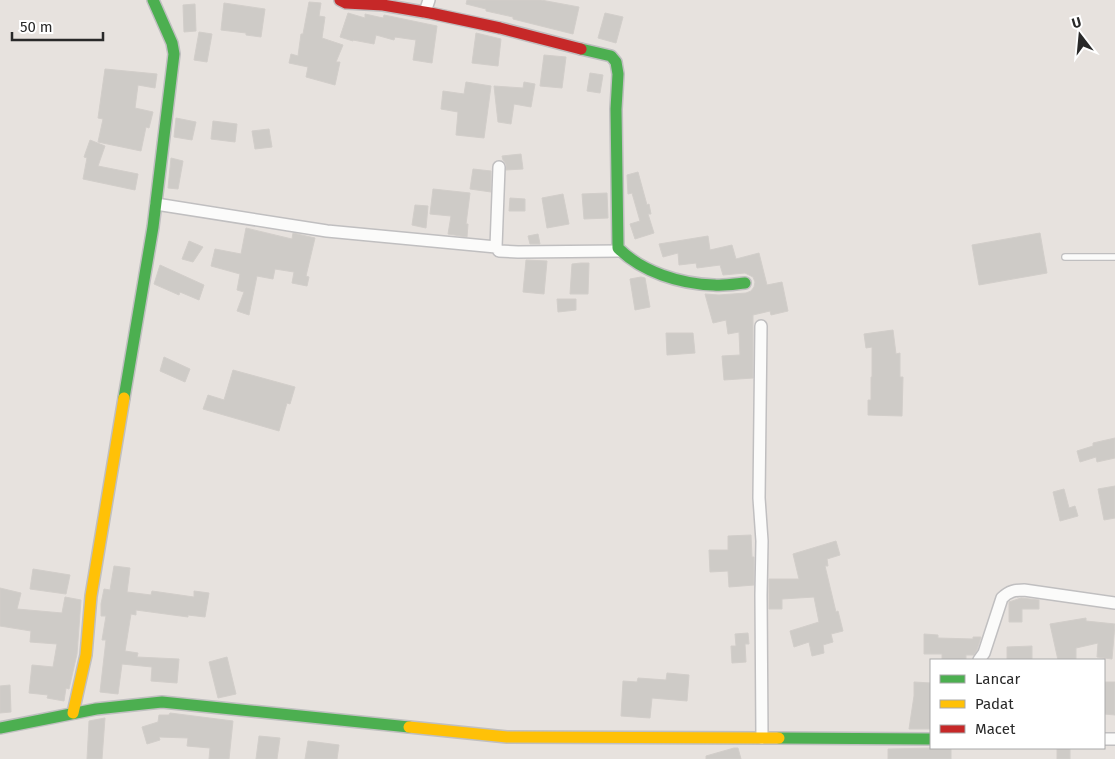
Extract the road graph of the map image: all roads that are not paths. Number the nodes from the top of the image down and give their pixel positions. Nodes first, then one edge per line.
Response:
1 (153, 0) edge
2 (340, 0) edge
3 (429, 0) edge
4 (425, 12) junction
5 (499, 167) dead end
6 (156, 204) junction
7 (496, 247) junction
8 (620, 251) junction
9 (1115, 257) edge
10 (1065, 258) dead end
11 (745, 283) dead end
12 (761, 326) dead end
13 (1115, 603) edge
14 (980, 659) edge
15 (73, 714) junction
16 (0, 728) edge
17 (762, 738) junction
18 (930, 739) edge

1 - 6 street
2 - 4 street
3 - 4 street
4 - 8 street
5 - 7 street
6 - 7 street
6 - 15 street
7 - 8 street
8 - 11 street
9 - 10 lane
12 - 17 street
13 - 14 street
15 - 16 street
15 - 17 street
17 - 18 street

